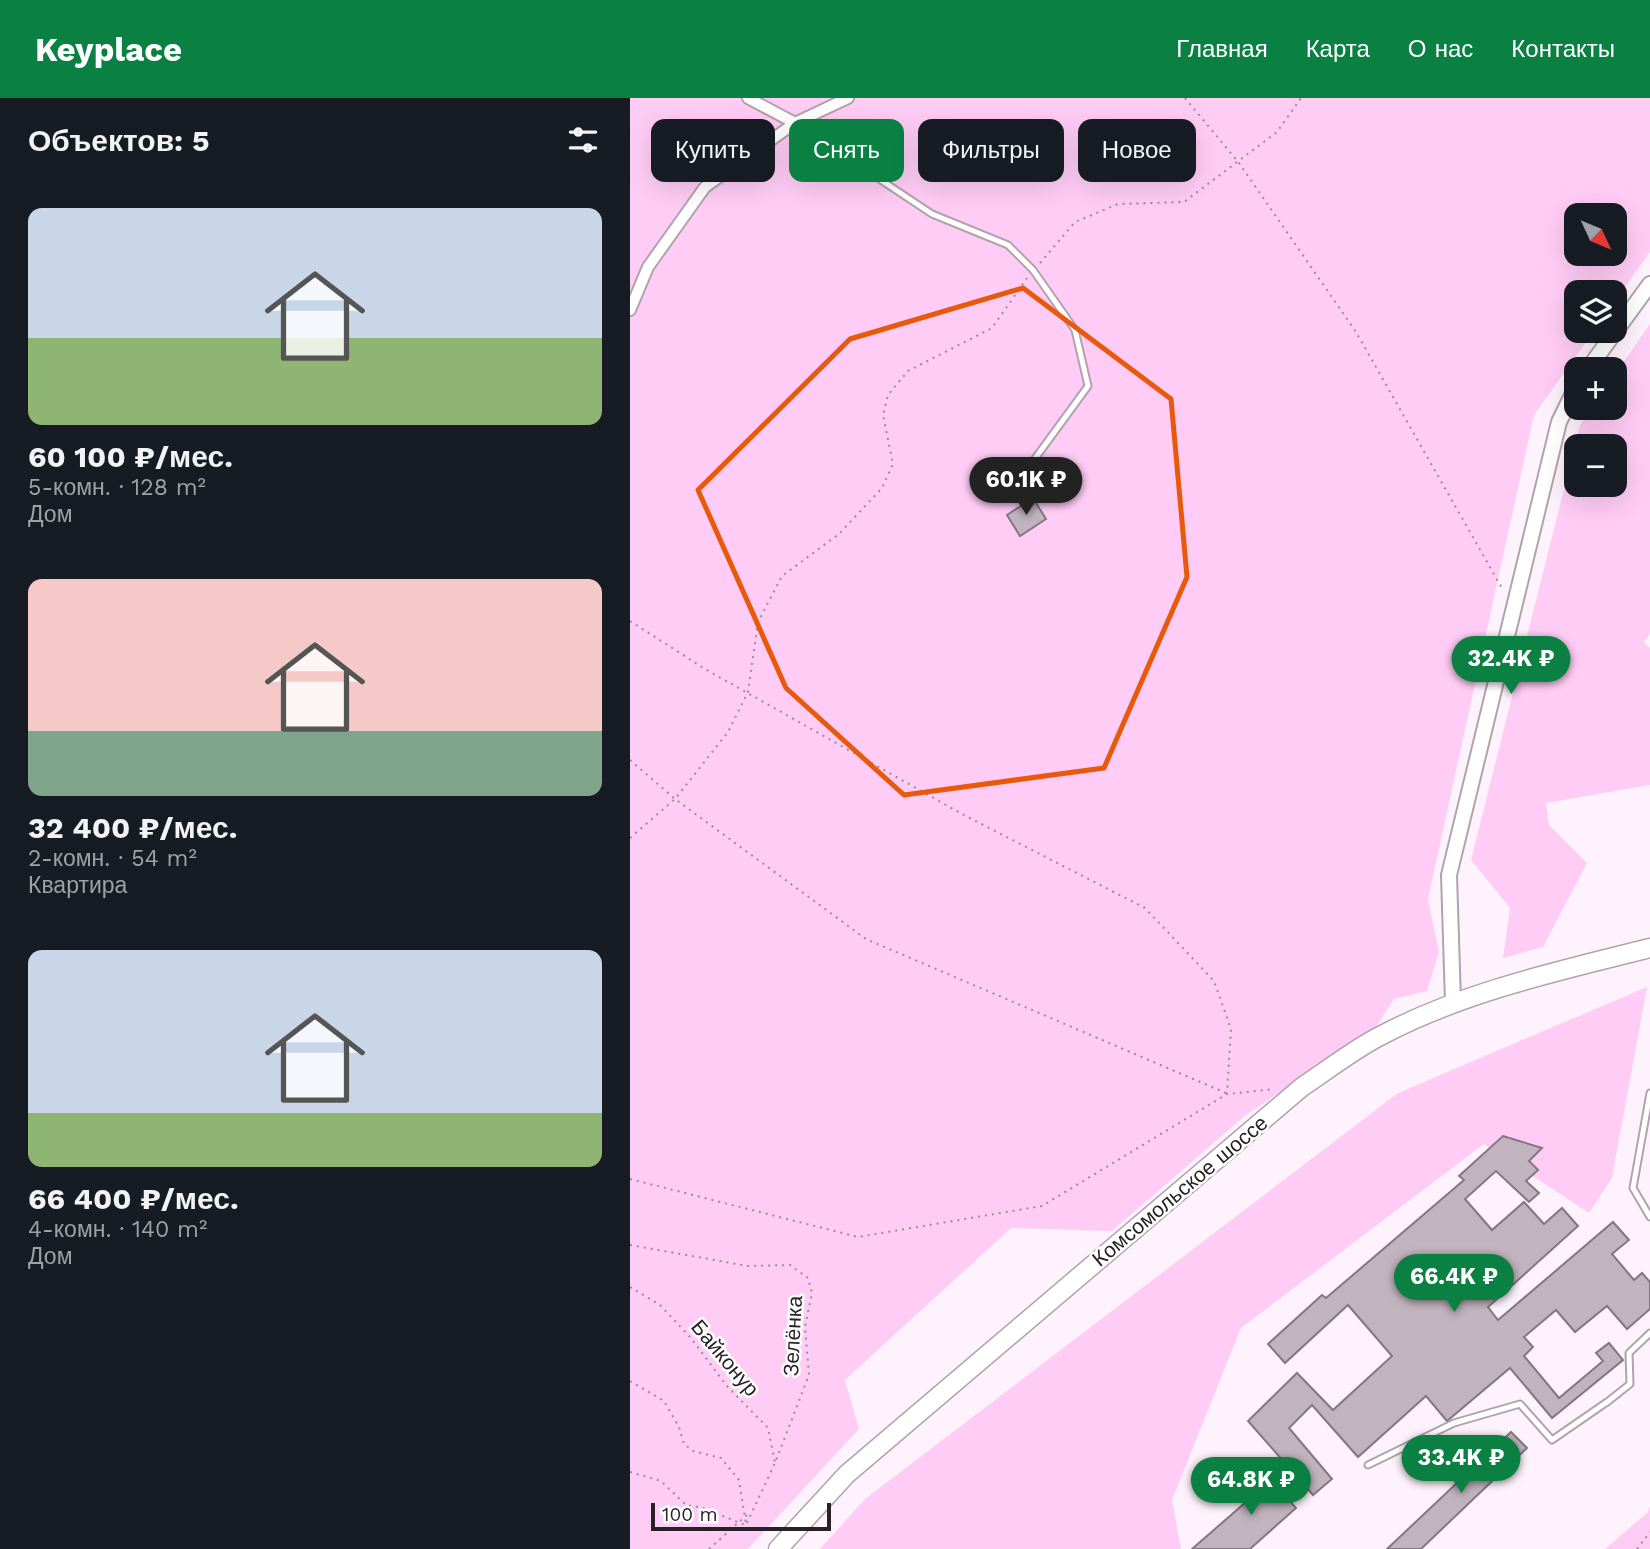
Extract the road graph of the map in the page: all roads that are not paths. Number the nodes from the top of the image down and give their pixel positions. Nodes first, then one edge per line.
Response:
1 (748, 98) edge
2 (848, 98) edge
3 (803, 119) edge
4 (789, 120) edge
5 (789, 127) edge
6 (883, 182) edge
7 (1650, 284) edge
8 (630, 310) edge
9 (1597, 357) edge
10 (1564, 412) edge
11 (1023, 475) dead end
12 (1650, 948) edge
13 (1453, 1002) junction
14 (1650, 1093) edge
15 (1650, 1217) edge
16 (1650, 1333) edge
17 (1608, 1402) junction
18 (1602, 1406) dead end
19 (1368, 1465) dead end
20 (778, 1549) edge

1 - 4 street
2 - 3 street
5 - 8 street
6 - 11 lane
7 - 9 street
10 - 13 street
12 - 13 main road, Комсомольское шоссе
13 - 20 main road, Комсомольское шоссе
14 - 15 lane
16 - 17 lane
17 - 18 lane
17 - 19 lane

